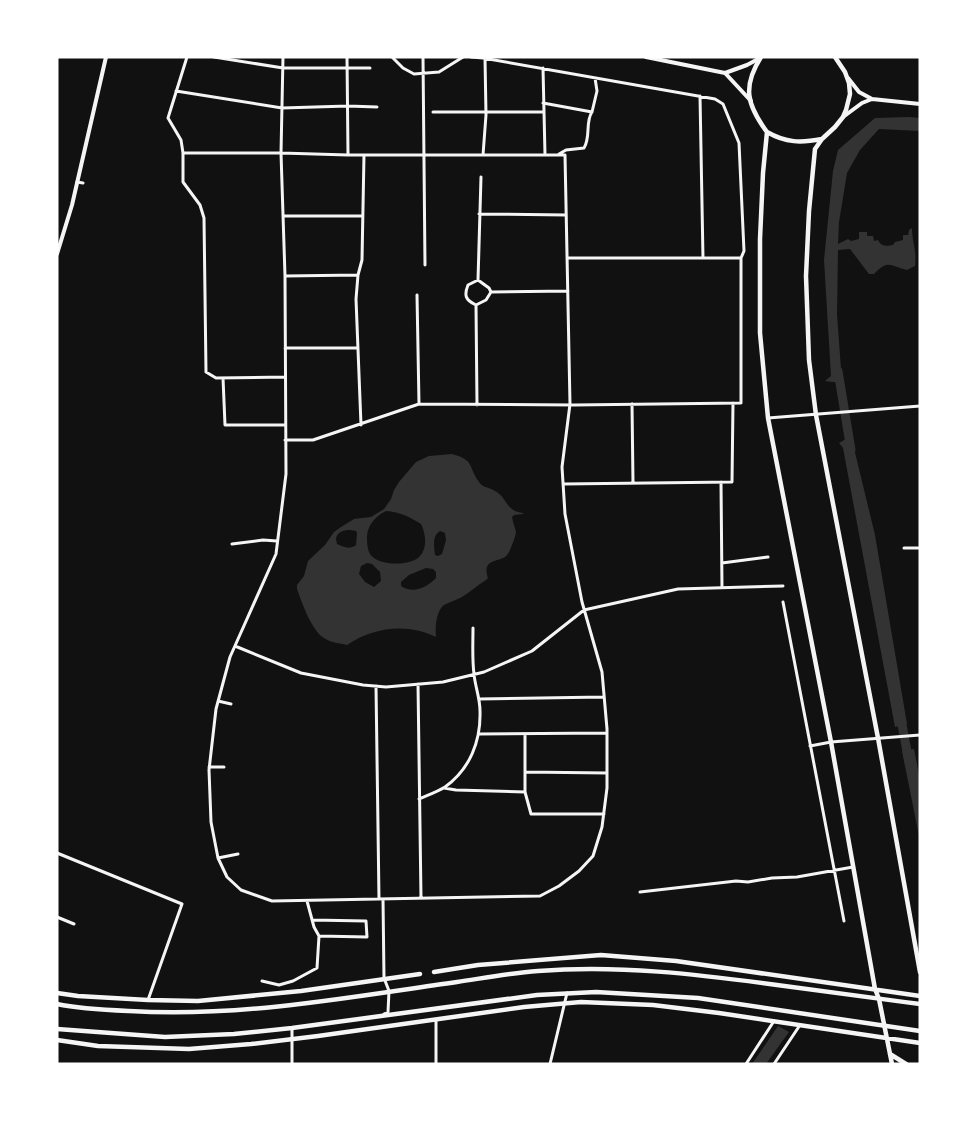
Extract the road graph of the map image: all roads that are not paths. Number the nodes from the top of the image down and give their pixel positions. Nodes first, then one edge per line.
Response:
1 (106, 57) edge
2 (187, 57) edge
3 (214, 57) edge
4 (283, 57) edge
5 (347, 57) edge
6 (392, 57) edge
7 (423, 57) edge
8 (463, 57) edge
9 (471, 57) edge
10 (646, 57) edge
11 (835, 57) edge
12 (485, 58) edge
13 (760, 58) edge
14 (663, 59) edge
15 (673, 60) edge
16 (283, 68) junction
17 (347, 68) junction
18 (370, 68) dead end
19 (543, 68) junction
20 (423, 73) junction
21 (725, 73) junction
22 (847, 77) junction
23 (595, 78) junction
24 (176, 91) junction
25 (700, 96) junction
26 (872, 99) junction
27 (751, 102) junction
28 (543, 103) junction
29 (920, 104) edge
30 (348, 106) junction
31 (377, 107) dead end
32 (282, 108) junction
33 (592, 111) junction
34 (433, 112) dead end
35 (486, 112) junction
36 (543, 112) junction
37 (843, 117) junction
38 (767, 132) junction
39 (822, 139) junction
40 (183, 153) junction
41 (281, 153) junction
42 (348, 155) junction
43 (364, 155) junction
44 (424, 155) junction
45 (483, 155) junction
46 (545, 155) junction
47 (557, 155) junction
48 (481, 177) dead end
49 (77, 182) junction
50 (83, 183) dead end
51 (479, 214) junction
52 (566, 215) junction
53 (283, 216) junction
54 (363, 216) junction
55 (57, 254) edge
56 (567, 258) junction
57 (703, 258) junction
58 (741, 258) junction
59 (425, 265) dead end
60 (358, 275) junction
61 (285, 276) junction
62 (478, 280) junction
63 (568, 291) junction
64 (491, 292) junction
65 (417, 295) dead end
66 (476, 305) junction
67 (285, 348) junction
68 (358, 348) junction
69 (285, 377) junction
70 (224, 378) junction
71 (733, 403) junction
72 (419, 404) junction
73 (632, 404) junction
74 (477, 405) junction
75 (570, 405) junction
76 (920, 406) edge
77 (816, 415) junction
78 (768, 418) junction
79 (285, 425) junction
80 (361, 425) junction
81 (285, 440) junction
82 (722, 482) junction
83 (633, 483) junction
84 (563, 484) junction
85 (277, 541) junction
86 (232, 544) dead end
87 (920, 548) edge
88 (904, 549) dead end
89 (768, 557) dead end
90 (722, 563) junction
91 (783, 586) dead end
92 (722, 588) junction
93 (783, 602) dead end
94 (584, 610) junction
95 (473, 628) dead end
96 (235, 646) junction
97 (474, 675) junction
98 (418, 684) junction
99 (376, 686) junction
100 (604, 697) junction
101 (479, 699) junction
102 (218, 701) junction
103 (231, 704) dead end
104 (607, 733) junction
105 (479, 734) junction
106 (525, 734) junction
107 (920, 735) edge
108 (878, 738) junction
109 (831, 742) junction
110 (810, 746) junction
111 (209, 767) junction
112 (224, 767) dead end
113 (525, 772) junction
114 (607, 773) junction
115 (444, 788) junction
116 (525, 792) junction
117 (419, 799) junction
118 (604, 814) junction
119 (57, 853) edge
120 (238, 854) dead end
121 (218, 858) junction
122 (853, 867) junction
123 (834, 871) junction
124 (640, 892) dead end
125 (421, 898) junction
126 (381, 899) junction
127 (307, 901) junction
128 (57, 917) edge
129 (312, 920) junction
130 (844, 921) dead end
131 (74, 924) dead end
132 (319, 936) junction
133 (434, 972) dead end
134 (920, 972) edge
135 (420, 974) dead end
136 (384, 978) junction
137 (262, 981) dead end
138 (875, 989) junction
139 (389, 991) junction
140 (57, 993) edge
141 (567, 993) junction
142 (920, 996) edge
143 (879, 999) junction
144 (148, 1000) junction
145 (565, 1003) junction
146 (57, 1004) edge
147 (920, 1005) edge
148 (381, 1015) junction
149 (436, 1020) junction
150 (774, 1021) junction
151 (800, 1025) junction
152 (884, 1026) junction
153 (292, 1028) junction
154 (57, 1029) edge
155 (920, 1031) edge
156 (887, 1038) junction
157 (292, 1039) junction
158 (57, 1040) edge
159 (920, 1043) edge
160 (890, 1054) junction
161 (292, 1064) edge
162 (436, 1064) edge
163 (550, 1064) edge
164 (746, 1064) edge
165 (774, 1064) edge
166 (892, 1064) edge
167 (906, 1064) edge

1 - 49 street
2 - 24 street
3 - 16 street
4 - 16 street
5 - 17 street
6 - 20 street
7 - 20 street
8 - 20 street
9 - 12 street
10 - 14 street
11 - 22 main road
12 - 19 street
12 - 35 street
13 - 21 street
13 - 27 main road
14 - 15 street
15 - 21 street
16 - 17 street
16 - 32 street
17 - 18 street
17 - 30 street
19 - 23 street
19 - 28 street
20 - 44 street
21 - 27 street
22 - 26 street
22 - 37 main road
23 - 25 street
23 - 33 street
24 - 32 street
24 - 40 street
25 - 57 street
25 - 58 street
26 - 29 street
26 - 37 street
27 - 38 main road
28 - 33 street
28 - 36 street
30 - 31 street
30 - 32 street
30 - 42 street
32 - 41 street
33 - 47 street
34 - 35 street
35 - 36 street
35 - 45 street
36 - 46 street
37 - 39 main road
38 - 39 main road
38 - 78 main road
39 - 77 main road
40 - 41 street
40 - 70 street
41 - 42 street
41 - 53 street
42 - 43 street
43 - 44 street
43 - 54 street
44 - 45 street
44 - 59 street
45 - 46 street
46 - 47 street
47 - 52 street
48 - 51 street
49 - 50 street
49 - 55 street
51 - 52 street
51 - 62 street
52 - 56 street
53 - 54 street
53 - 61 street
54 - 60 street
56 - 57 street
56 - 63 street
57 - 58 street
58 - 71 street
60 - 61 street
60 - 68 street
61 - 67 street
62 - 64 street
62 - 66 street
63 - 64 street
63 - 75 street
64 - 66 street
65 - 72 street
66 - 74 street
67 - 68 street
67 - 69 street
68 - 80 street
69 - 70 street
69 - 79 street
70 - 79 street
71 - 73 street
71 - 82 street
72 - 74 street
72 - 80 street
73 - 75 street
73 - 83 street
74 - 75 street
75 - 84 street
76 - 77 street
77 - 78 street
77 - 108 main road
78 - 109 main road
79 - 81 street
80 - 81 street
81 - 85 street
82 - 83 street
82 - 90 street
83 - 84 street
84 - 94 street
85 - 86 street
85 - 96 street
87 - 88 street
89 - 90 street
90 - 92 street
91 - 92 street
92 - 94 street
93 - 110 street
94 - 97 street
94 - 100 street
95 - 97 street
96 - 99 street
96 - 102 street
97 - 98 street
97 - 101 street
98 - 99 street
98 - 117 street
99 - 126 street
100 - 101 street
100 - 104 street
101 - 105 street
102 - 103 street
102 - 111 street
104 - 106 street
104 - 114 street
105 - 106 street
105 - 115 street
106 - 113 street
107 - 108 street
108 - 109 street
108 - 134 main road
109 - 110 street
109 - 122 main road
110 - 123 street
111 - 112 street
111 - 121 street
113 - 114 street
113 - 116 street
114 - 118 street
115 - 116 street
115 - 117 street
116 - 118 street
117 - 125 street
118 - 125 street
119 - 144 street
120 - 121 street
121 - 127 street
122 - 123 street
122 - 138 main road
123 - 124 street
123 - 130 street
125 - 126 street
126 - 127 street
126 - 136 street
127 - 129 street
128 - 131 street
129 - 132 street
129 - 132 street
132 - 137 street
133 - 138 main road
135 - 136 main road
136 - 139 street
136 - 144 main road
138 - 142 main road
138 - 143 main road
139 - 143 main road
139 - 146 main road
139 - 148 street
140 - 144 main road
141 - 145 street
141 - 148 main road
141 - 152 main road
143 - 147 main road
143 - 152 main road
145 - 149 main road
145 - 150 main road
145 - 163 street
148 - 153 main road
149 - 157 main road
149 - 162 street
150 - 151 main road
150 - 164 street
151 - 156 main road
151 - 165 street
152 - 155 main road
152 - 156 main road
153 - 154 main road
153 - 157 street
156 - 159 main road
156 - 160 main road
157 - 158 main road
157 - 161 street
160 - 166 main road
160 - 167 main road

